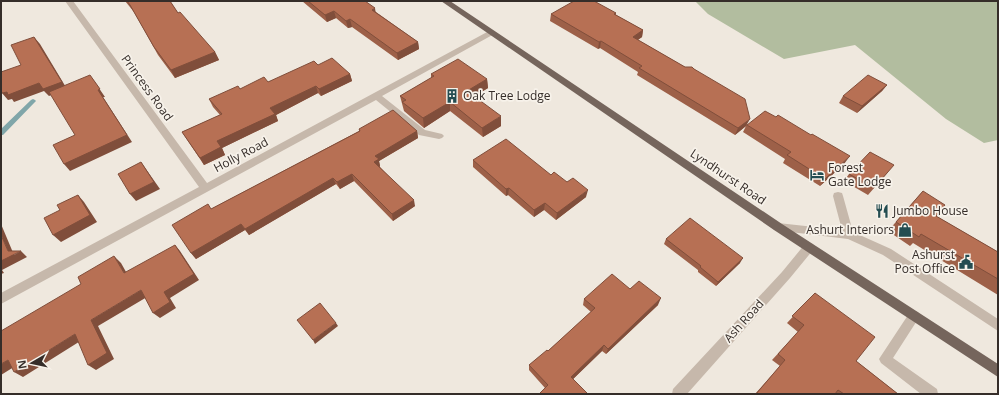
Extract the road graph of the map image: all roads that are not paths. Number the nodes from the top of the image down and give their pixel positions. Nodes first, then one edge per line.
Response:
1 (69, 1) edge
2 (445, 1) edge
3 (492, 33) junction
4 (377, 96) junction
5 (439, 136) dead end
6 (206, 189) junction
7 (838, 196) dead end
8 (778, 227) junction
9 (849, 235) junction
10 (809, 247) junction
11 (1, 299) edge
12 (914, 316) junction
13 (998, 326) edge
14 (997, 370) edge
15 (678, 394) edge
16 (932, 394) edge

1 - 6 street, Princess Road
2 - 3 main road, Lyndhurst Road
3 - 4 street, Holly Road
3 - 8 main road, Lyndhurst Road
4 - 5 street
4 - 6 street, Holly Road
6 - 11 street, Holly Road
7 - 9 street
8 - 9 street
8 - 10 main road, Lyndhurst Road
9 - 13 street
10 - 12 main road, Lyndhurst Road
10 - 15 street, Ash Road
12 - 14 main road, Lyndhurst Road
12 - 16 street

